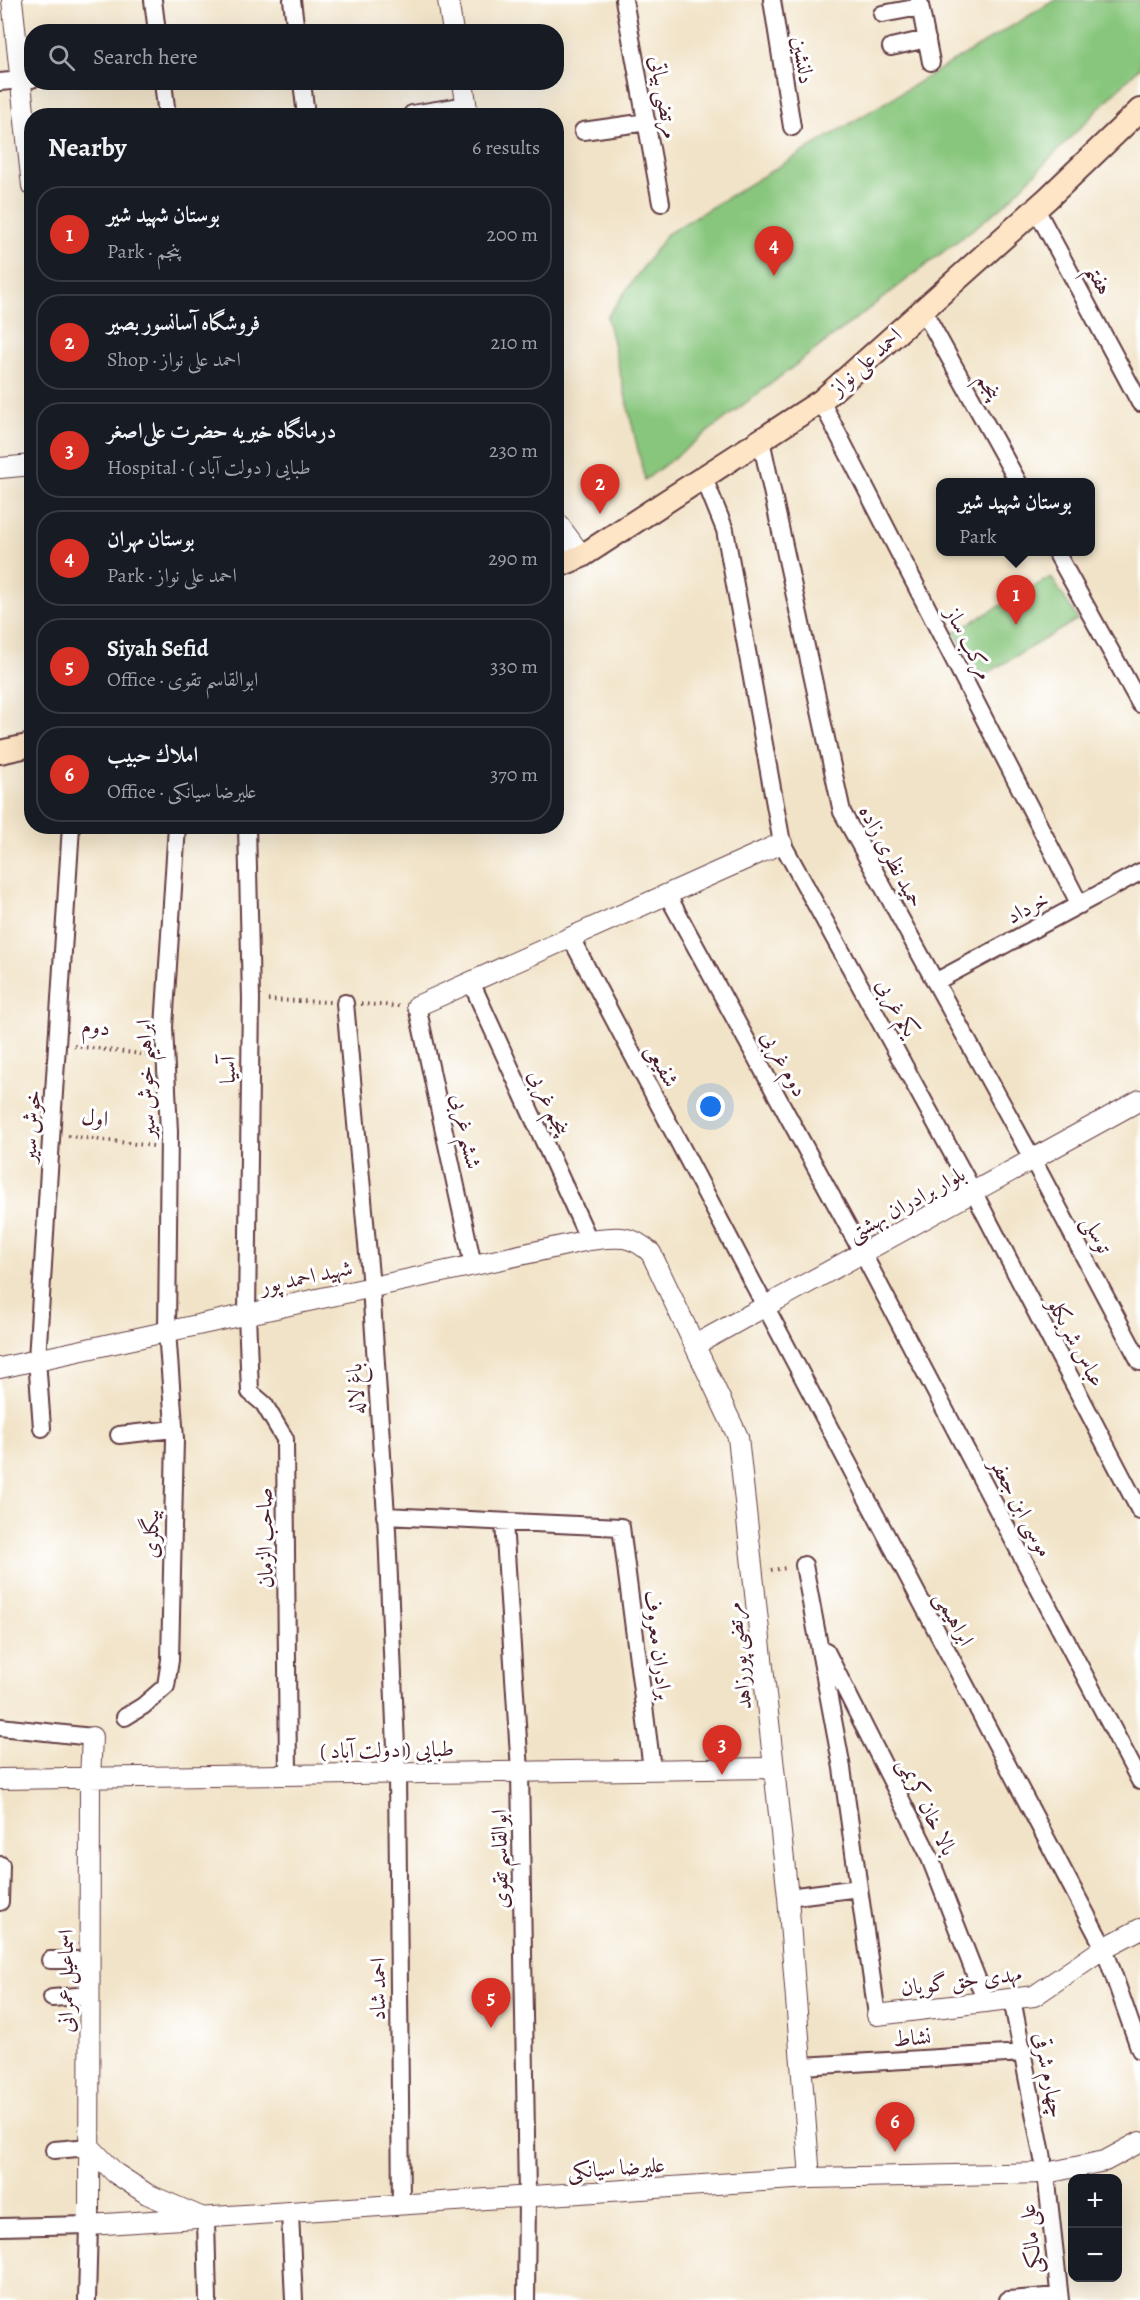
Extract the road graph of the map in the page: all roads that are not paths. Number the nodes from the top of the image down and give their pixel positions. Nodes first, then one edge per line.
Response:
1 (12, 0) edge
2 (153, 0) edge
3 (292, 0) edge
4 (448, 0) edge
5 (624, 0) edge
6 (772, 0) edge
7 (920, 4) edge
8 (882, 14) dead end
9 (156, 24) edge
10 (295, 24) edge
11 (452, 24) edge
12 (927, 39) junction
13 (891, 47) dead end
14 (931, 62) dead end
15 (24, 69) edge
16 (24, 80) edge
17 (0, 82) edge
18 (27, 90) edge
19 (165, 90) edge
20 (303, 90) edge
21 (464, 90) edge
22 (28, 108) edge
23 (166, 108) edge
24 (305, 108) edge
25 (468, 108) edge
26 (1140, 110) edge
27 (647, 122) junction
28 (792, 127) dead end
29 (583, 131) dead end
30 (661, 203) dead end
31 (1036, 208) junction
32 (923, 310) junction
33 (821, 401) junction
34 (1140, 403) edge
35 (761, 440) junction
36 (24, 466) edge
37 (0, 468) edge
38 (704, 478) junction
39 (1015, 478) edge
40 (564, 532) edge
41 (582, 556) junction
42 (1058, 556) edge
43 (564, 564) edge
44 (1140, 704) edge
45 (24, 747) edge
46 (0, 752) edge
47 (70, 834) edge
48 (176, 834) edge
49 (247, 834) edge
50 (782, 843) junction
51 (1140, 872) edge
52 (667, 894) junction
53 (1080, 905) junction
54 (571, 938) junction
55 (471, 982) junction
56 (935, 982) junction
57 (345, 1003) dead end
58 (417, 1006) joint
59 (1140, 1100) edge
60 (1033, 1160) junction
61 (974, 1193) junction
62 (623, 1237) joint
63 (589, 1240) junction
64 (863, 1254) junction
65 (472, 1265) junction
66 (371, 1287) junction
67 (766, 1308) junction
68 (247, 1314) junction
69 (167, 1331) junction
70 (695, 1345) junction
71 (37, 1359) junction
72 (1140, 1362) edge
73 (0, 1368) edge
74 (42, 1428) dead end
75 (174, 1429) junction
76 (119, 1435) dead end
77 (1140, 1511) edge
78 (385, 1516) junction
79 (504, 1522) junction
80 (804, 1565) road end
81 (817, 1634) junction
82 (126, 1717) dead end
83 (0, 1727) edge
84 (92, 1737) joint
85 (774, 1768) junction
86 (652, 1769) junction
87 (520, 1771) junction
88 (397, 1772) junction
89 (288, 1774) junction
90 (0, 1779) edge
91 (90, 1779) junction
92 (1140, 1780) edge
93 (1, 1865) edge
94 (859, 1888) junction
95 (788, 1898) junction
96 (0, 1902) edge
97 (1140, 1929) edge
98 (1104, 1948) junction
99 (50, 1960) dead end
100 (89, 1960) junction
101 (90, 1995) junction
102 (52, 1998) dead end
103 (1012, 1999) junction
104 (986, 2002) junction
105 (877, 2014) joint
106 (1140, 2050) edge
107 (1024, 2053) junction
108 (802, 2066) junction
109 (1140, 2142) edge
110 (90, 2147) junction
111 (54, 2150) dead end
112 (1044, 2166) junction
113 (810, 2178) junction
114 (527, 2196) junction
115 (401, 2205) junction
116 (290, 2213) junction
117 (206, 2219) junction
118 (89, 2225) junction
119 (0, 2227) edge
120 (1060, 2298) edge
121 (87, 2300) edge
122 (208, 2300) edge
123 (294, 2300) edge
124 (526, 2300) edge
125 (1008, 2300) edge

1 - 15 street
2 - 9 street
3 - 10 street
4 - 11 street
5 - 27 street, مرتضی بیاتی
6 - 28 street, دلنشین
7 - 8 street
7 - 12 street
12 - 13 street
12 - 14 street
16 - 17 street
18 - 22 street
19 - 23 street
20 - 24 street
21 - 25 street
26 - 31 main road, احمد علی نواز
27 - 29 street
27 - 30 street, مرتضی بیاتی
31 - 32 main road, احمد علی نواز
31 - 34 street, هفتم
32 - 33 main road, احمد علی نواز
32 - 39 street, پنجم
33 - 35 main road, احمد علی نواز
33 - 53 street, مرکب ساز
35 - 38 main road, احمد علی نواز
35 - 56 street, حمید نظری زاده
36 - 37 street
38 - 41 main road, احمد علی نواز
38 - 50 street, یکم غربی
40 - 41 street
41 - 43 main road, احمد علی نواز
42 - 44 street
45 - 46 main road
47 - 71 street, خوش سیر
48 - 69 street, ابراهیم خوش سیر
49 - 68 street, آسیا
50 - 52 street
50 - 61 street, یکم غربی
51 - 53 street, خرداد
52 - 54 street
52 - 64 street, دوم غربی
53 - 56 street, خرداد
54 - 55 street
54 - 67 street, شفیعی
55 - 58 street
55 - 63 street, پنجم غربی
56 - 60 street, حمید نظری زاده
57 - 66 street, باغ لاله
58 - 65 street, ششم غربی
59 - 60 street, بلوار برادران بهشتی
60 - 61 street, بلوار برادران بهشتی
60 - 72 street, توسلی
61 - 64 street, بلوار برادران بهشتی
61 - 77 street, عباس شریکلو
62 - 63 street, شهید احمد پور
62 - 70 street, مرتضی پورزاهد
63 - 65 street, شهید احمد پور
64 - 67 street, بلوار برادران بهشتی
64 - 92 street, موسی ابن جعفر
65 - 66 street, شهید احمد پور
66 - 68 street, شهید احمد پور
66 - 78 street, باغ لاله
67 - 70 street, بلوار برادران بهشتی
67 - 98 street, ابراهیمی
68 - 69 street, شهید احمد پور
68 - 89 street, صاحب الزمان
69 - 71 street, شهید احمد پور
69 - 75 street, بیگلری
70 - 85 street, مرتضی پورزاهد
71 - 73 street, شهید احمد پور
71 - 74 street, خوش سیر
75 - 76 street
75 - 82 street, بیگلری
78 - 79 street
78 - 88 street, باغ لاله
79 - 86 street, برادران معروف
79 - 87 street, ابوالقاسم تقوی
80 - 81 street, بالا خان کریمی
81 - 94 street, بالا خان کریمی
81 - 104 street, بالا خان کریمی
83 - 84 street
84 - 91 street, اسماعیل عمرانی
85 - 86 street, طبایی ( دولت آباد )
85 - 95 street, مرتضی پورزاهد
86 - 87 street, طبایی ( دولت آباد )
87 - 88 street, طبایی ( دولت آباد )
87 - 114 street, ابوالقاسم تقوی
88 - 89 street, طبایی ( دولت آباد )
88 - 115 street, احمد شاد
89 - 91 street, طبایی ( دولت آباد )
90 - 91 street, طبایی ( دولت آباد )
91 - 100 street, اسماعیل عمرانی
93 - 96 street
94 - 95 street
94 - 105 street, بالا خان کریمی
95 - 108 street, مرتضی پورزاهد
97 - 98 street, مهدی حق گویان
98 - 103 street, مهدی حق گویان
98 - 106 street, ابراهیمی
99 - 100 street
100 - 101 street, اسماعیل عمرانی
101 - 102 street
101 - 110 street, اسماعیل عمرانی
103 - 104 street, مهدی حق گویان
103 - 107 street, چهارم شرقی
104 - 105 street, مهدی حق گویان
107 - 108 street, نشاط
107 - 112 street, چهارم شرقی
108 - 113 street, مرتضی پورزاهد
109 - 112 street, علیرضا سیانکی
110 - 111 street
110 - 117 street
110 - 118 street, اسماعیل عمرانی
112 - 113 street, علیرضا سیانکی
112 - 120 street, علی مالکی
113 - 114 street, علیرضا سیانکی
114 - 115 street, علیرضا سیانکی
114 - 124 street, ابوالقاسم تقوی
115 - 116 street, علیرضا سیانکی
116 - 117 street, علیرضا سیانکی
116 - 123 street
117 - 118 street, علیرضا سیانکی
117 - 122 street
118 - 119 street
118 - 121 street
120 - 125 street

